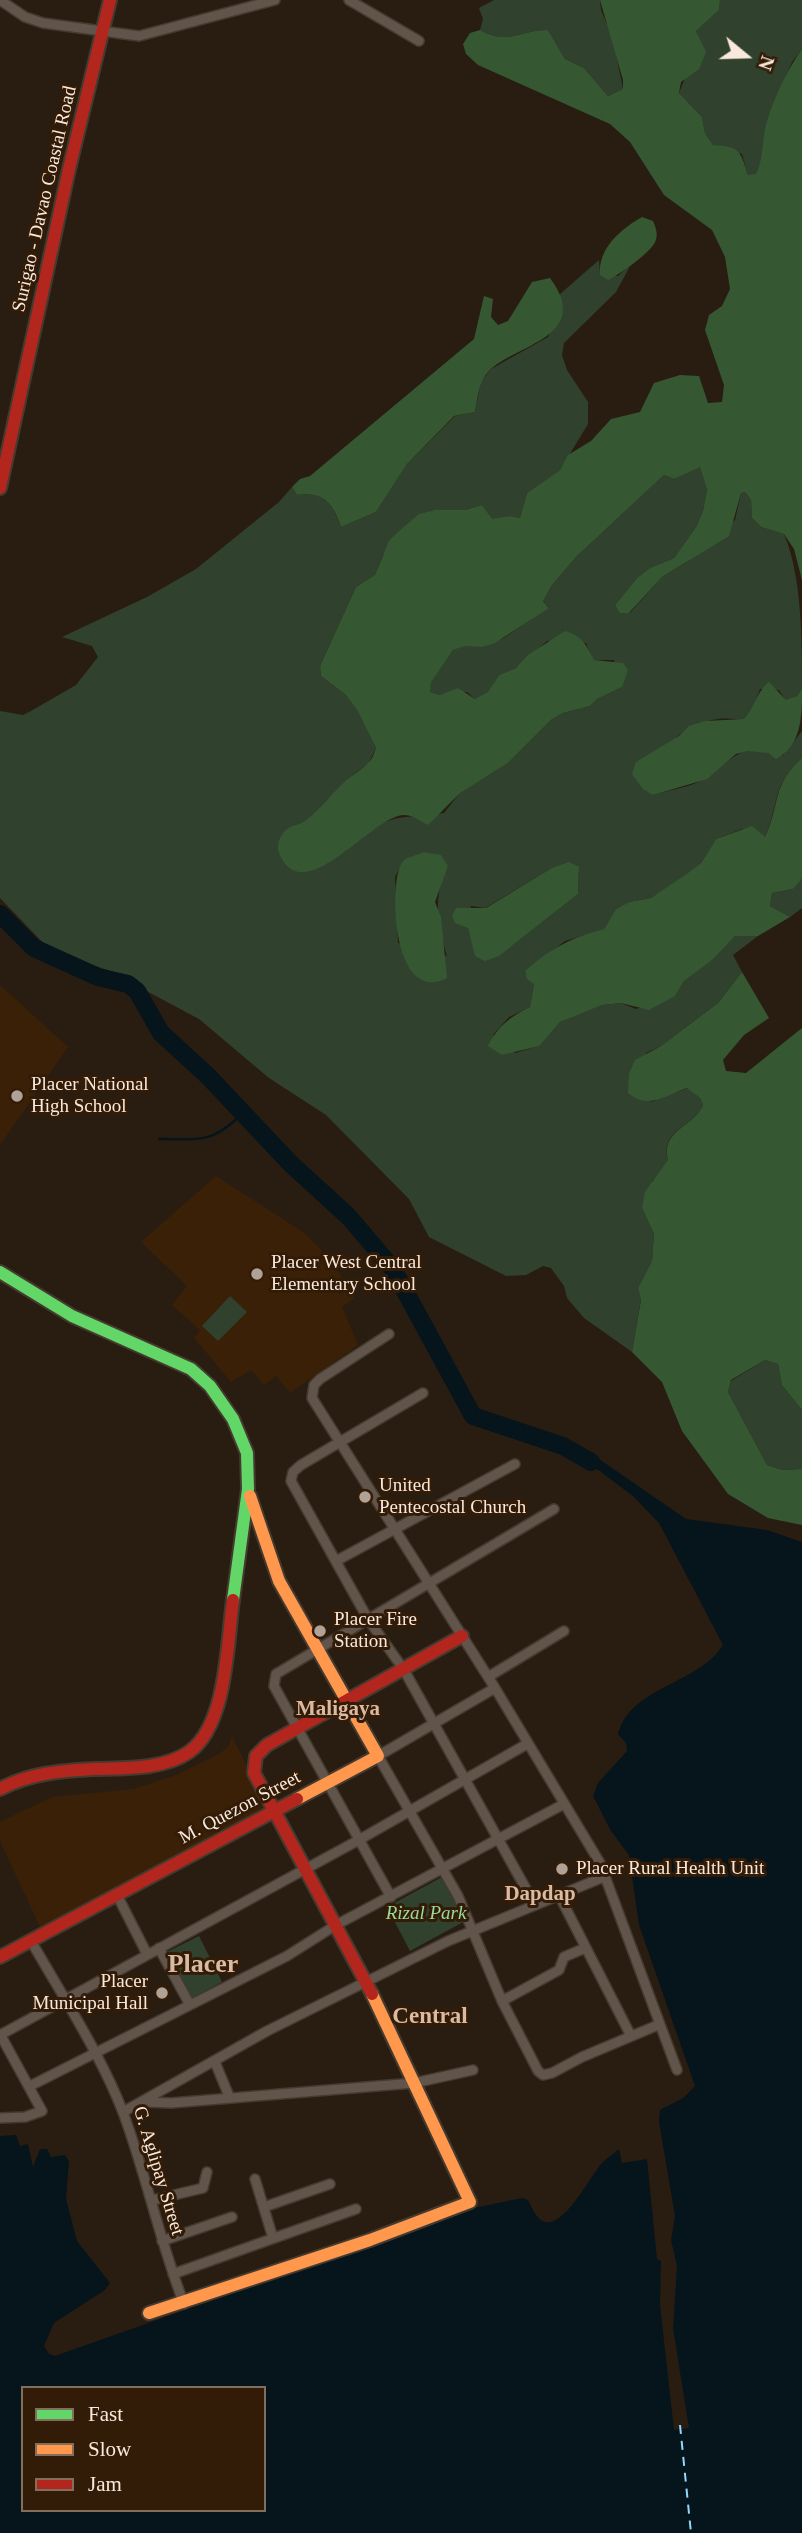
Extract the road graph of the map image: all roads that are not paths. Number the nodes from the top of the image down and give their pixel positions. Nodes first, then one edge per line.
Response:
1 (0, 0) edge
2 (110, 0) edge
3 (275, 0) edge
4 (349, 0) edge
5 (104, 32) junction
6 (419, 41) dead end
7 (0, 488) edge
8 (0, 1272) edge
9 (389, 1334) dead end
10 (423, 1393) dead end
11 (340, 1444) junction
12 (515, 1464) dead end
13 (248, 1489) junction
14 (554, 1509) dead end
15 (394, 1528) junction
16 (336, 1561) junction
17 (428, 1581) junction
18 (368, 1619) junction
19 (564, 1631) dead end
20 (462, 1636) junction
21 (317, 1651) junction
22 (404, 1670) junction
23 (488, 1677) junction
24 (495, 1688) junction
25 (346, 1702) junction
26 (433, 1725) junction
27 (298, 1729) junction
28 (527, 1744) junction
29 (379, 1756) junction
30 (466, 1781) junction
31 (328, 1783) junction
32 (0, 1789) edge
33 (564, 1804) junction
34 (411, 1810) junction
35 (273, 1811) junction
36 (499, 1839) junction
37 (357, 1841) junction
38 (443, 1868) junction
39 (305, 1870) junction
40 (606, 1876) junction
41 (117, 1895) junction
42 (559, 1895) junction
43 (391, 1897) junction
44 (535, 1905) junction
45 (336, 1925) junction
46 (474, 1932) junction
47 (31, 1941) junction
48 (159, 1948) junction
49 (585, 1948) junction
50 (147, 1954) junction
51 (0, 1958) edge
52 (367, 1982) junction
53 (65, 1999) junction
54 (502, 2001) junction
55 (190, 2005) junction
56 (658, 2025) junction
57 (0, 2035) edge
58 (631, 2036) junction
59 (93, 2052) junction
60 (215, 2062) junction
61 (473, 2070) dead end
62 (677, 2070) dead end
63 (414, 2083) junction
64 (30, 2087) junction
65 (229, 2096) junction
66 (143, 2102) junction
67 (123, 2112) junction
68 (0, 2118) edge
69 (207, 2172) dead end
70 (255, 2179) dead end
71 (330, 2184) dead end
72 (153, 2200) junction
73 (264, 2207) junction
74 (356, 2209) dead end
75 (232, 2217) dead end
76 (273, 2238) junction
77 (162, 2241) junction
78 (173, 2274) junction
79 (184, 2304) junction
80 (149, 2312) dead end

1 - 5 street
2 - 5 main road, Surigao - Davao Coastal Road
3 - 5 street
4 - 6 street
5 - 7 main road, Surigao - Davao Coastal Road
8 - 13 main road
9 - 11 street
10 - 11 street
11 - 15 street
11 - 16 street
12 - 15 street
13 - 21 main road
13 - 32 main road
14 - 17 street
15 - 16 street
15 - 17 street
16 - 18 street
17 - 18 street
17 - 20 street
18 - 21 street
18 - 22 street
19 - 23 street
20 - 22 main road
20 - 23 street
21 - 25 main road
21 - 27 street
22 - 25 main road
22 - 26 street
23 - 24 street
24 - 26 street, M. Quezon Street
24 - 28 street
25 - 27 main road
25 - 29 main road
26 - 29 street, M. Quezon Street
26 - 30 street
27 - 31 street
27 - 35 main road
28 - 30 street
28 - 33 street
29 - 31 main road, M. Quezon Street
29 - 34 street
30 - 34 street
30 - 36 street
31 - 35 main road, M. Quezon Street
31 - 37 street
33 - 36 street
33 - 40 street
34 - 37 street
34 - 38 street
35 - 39 main road
35 - 41 main road, M. Quezon Street
36 - 38 street
36 - 44 street
37 - 39 street
37 - 43 street
38 - 43 street
38 - 46 street
39 - 45 main road
39 - 48 street
40 - 42 street
40 - 56 street
41 - 47 main road, M. Quezon Street
41 - 50 street
42 - 44 street
42 - 49 street
43 - 45 street
44 - 46 street
45 - 52 main road
45 - 55 street
46 - 52 street
46 - 54 street
47 - 51 main road, M. Quezon Street
47 - 53 street, G. Aglipay Street
48 - 50 street
48 - 55 street
49 - 54 street
49 - 58 street
50 - 53 street
52 - 60 street
52 - 63 main road
53 - 57 street
53 - 59 street, G. Aglipay Street
54 - 58 street
55 - 59 street
56 - 58 street
56 - 62 street
57 - 64 street
59 - 64 street
59 - 67 street, G. Aglipay Street
60 - 65 street
60 - 66 street
61 - 63 street
63 - 65 street
63 - 79 main road
64 - 68 street
65 - 66 street
66 - 67 street
67 - 72 street, G. Aglipay Street
69 - 72 street
70 - 73 street
71 - 73 street
72 - 77 street, G. Aglipay Street
73 - 76 street
74 - 76 street
75 - 77 street
76 - 78 street
77 - 78 street, G. Aglipay Street
78 - 79 street, G. Aglipay Street
79 - 80 main road

